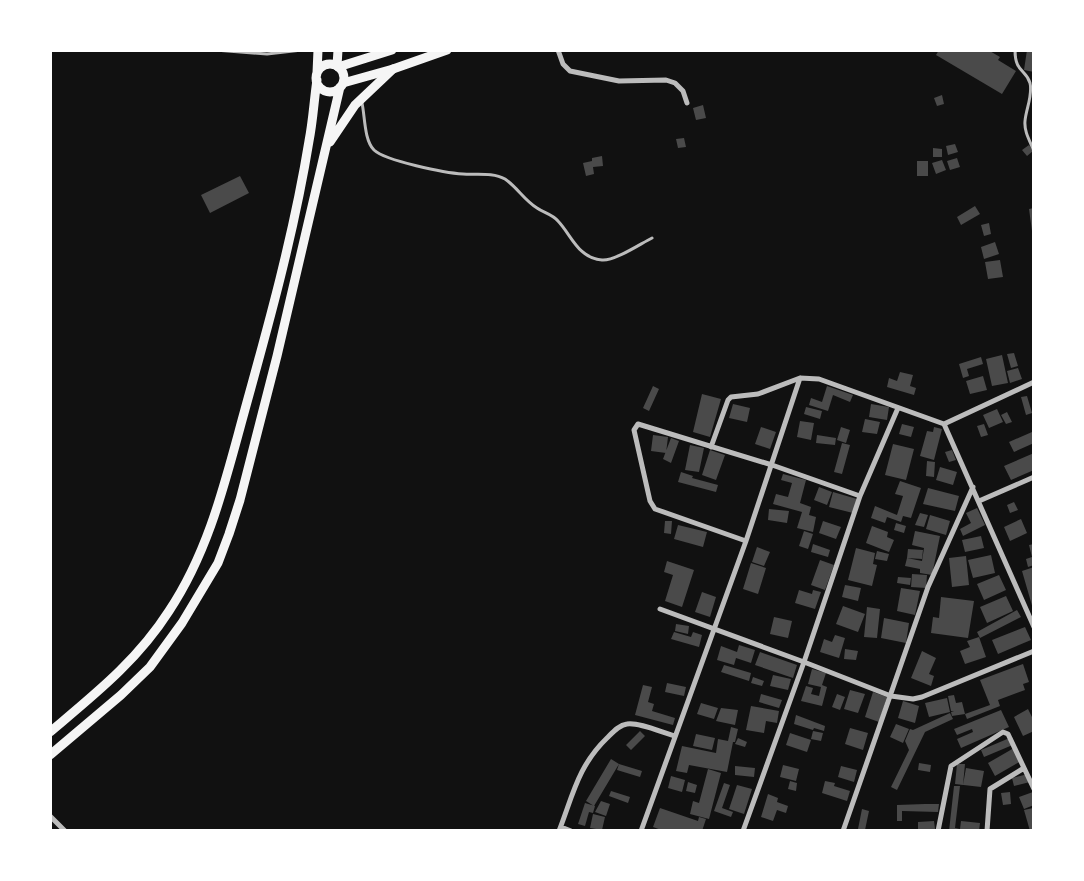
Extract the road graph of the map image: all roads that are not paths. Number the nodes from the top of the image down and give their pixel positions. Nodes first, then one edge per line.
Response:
1 (215, 50) edge
2 (302, 50) edge
3 (338, 50) edge
4 (392, 50) edge
5 (447, 50) edge
6 (558, 50) edge
7 (1015, 50) edge
8 (317, 53) edge
9 (338, 66) junction
10 (393, 69) junction
11 (317, 77) junction
12 (341, 85) junction
13 (1032, 88) edge
14 (362, 99) junction
15 (687, 103) dead end
16 (326, 149) junction
17 (1034, 151) edge
18 (302, 173) junction
19 (319, 177) junction
20 (652, 238) dead end
21 (268, 325) junction
22 (284, 330) junction
23 (800, 378) junction
24 (1034, 382) edge
25 (898, 408) junction
26 (944, 424) junction
27 (711, 447) junction
28 (772, 465) junction
29 (1034, 477) edge
30 (973, 487) junction
31 (860, 496) junction
32 (979, 501) junction
33 (746, 541) junction
34 (660, 609) dead end
35 (1034, 627) edge
36 (714, 628) junction
37 (1034, 651) edge
38 (804, 662) junction
39 (891, 696) junction
40 (50, 732) edge
41 (675, 736) junction
42 (50, 755) edge
43 (1024, 768) junction
44 (1034, 789) edge
45 (50, 816) edge
46 (560, 829) edge
47 (65, 831) edge
48 (571, 831) edge
49 (641, 831) edge
50 (743, 831) edge
51 (843, 831) edge
52 (938, 831) edge
53 (987, 831) edge

1 - 2 lane
3 - 9 main road
4 - 9 main road
5 - 10 main road
6 - 15 street
7 - 13 lane
8 - 11 main road
9 - 11 main road
9 - 12 main road
10 - 12 main road
10 - 14 main road
11 - 12 main road
11 - 18 main road
12 - 16 main road
13 - 17 lane
14 - 16 main road
14 - 20 lane
16 - 19 main road
18 - 19 main road
18 - 21 main road
19 - 22 main road
21 - 22 main road
21 - 40 main road
22 - 42 main road
23 - 25 street
23 - 27 street
23 - 28 street
24 - 26 street
25 - 26 street
25 - 31 street
26 - 30 street
27 - 28 street
27 - 33 street
28 - 31 street
28 - 33 street
29 - 32 street
30 - 32 street
30 - 39 street
31 - 38 street
32 - 35 street
33 - 36 street
34 - 36 street
36 - 38 street
36 - 41 street
37 - 39 street
38 - 39 street
38 - 50 street
39 - 51 street
41 - 46 street
41 - 49 street
43 - 44 street
43 - 52 street
43 - 53 street
45 - 47 street
46 - 48 street

